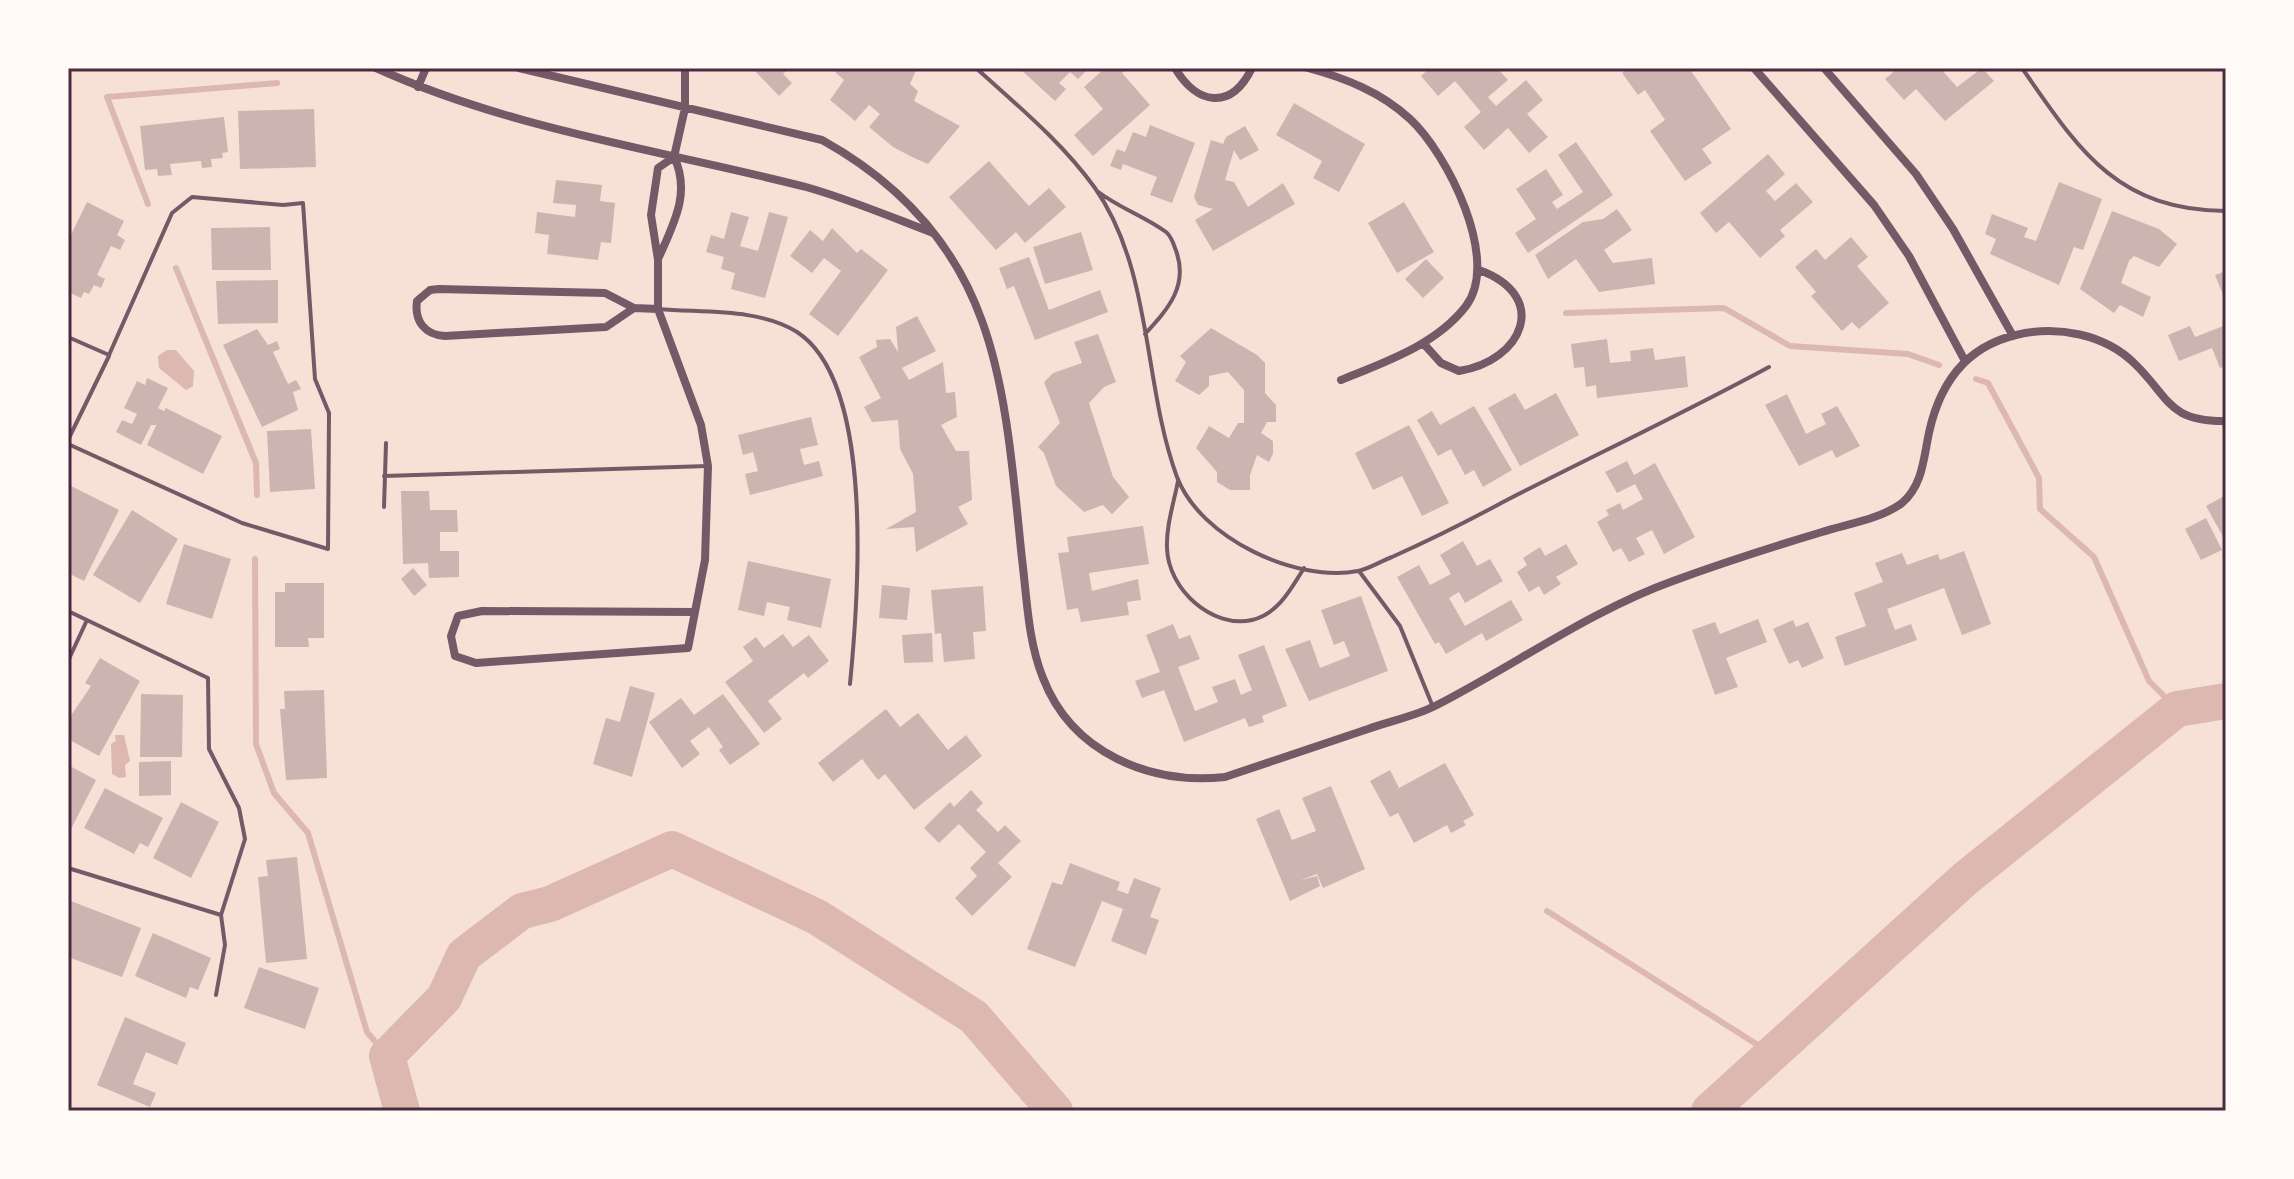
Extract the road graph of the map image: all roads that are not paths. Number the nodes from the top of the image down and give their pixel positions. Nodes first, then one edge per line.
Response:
1 (376, 68) edge
2 (426, 68) edge
3 (519, 68) edge
4 (685, 68) edge
5 (976, 68) edge
6 (1175, 68) edge
7 (1252, 68) edge
8 (1308, 68) edge
9 (1754, 68) edge
10 (1824, 68) edge
11 (2022, 68) edge
12 (418, 87) junction
13 (685, 108) junction
14 (674, 157) junction
15 (1095, 189) junction
16 (2226, 211) edge
17 (934, 233) junction
18 (658, 260) junction
19 (1479, 270) junction
20 (634, 308) junction
21 (658, 309) junction
22 (1145, 334) junction
23 (2013, 336) junction
24 (68, 337) edge
25 (1423, 343) junction
26 (109, 355) junction
27 (1965, 361) junction
28 (1769, 367) dead end
29 (1341, 380) dead end
30 (2226, 421) edge
31 (68, 442) edge
32 (386, 443) dead end
33 (708, 466) junction
34 (384, 476) junction
35 (1178, 481) junction
36 (384, 507) dead end
37 (1304, 568) junction
38 (1359, 571) junction
39 (68, 611) edge
40 (694, 612) junction
41 (87, 620) junction
42 (68, 661) edge
43 (850, 684) dead end
44 (1433, 707) junction
45 (68, 868) edge
46 (221, 915) junction
47 (216, 995) dead end

1 - 12 street
2 - 12 street
3 - 13 street
4 - 13 street
5 - 15 lane
6 - 7 street
8 - 19 street
9 - 27 street
10 - 23 street
11 - 16 lane
12 - 14 street
13 - 14 street
13 - 17 street
14 - 17 street
14 - 18 street
14 - 18 street
15 - 22 lane
15 - 22 lane
17 - 44 street
18 - 21 street
19 - 25 street
19 - 25 street
20 - 20 street
20 - 21 street
21 - 33 street
21 - 43 lane
22 - 35 lane
23 - 27 street
23 - 30 street
24 - 26 lane
25 - 29 street
26 - 31 lane
26 - 31 lane
27 - 44 street
28 - 38 lane
32 - 34 lane
33 - 34 lane
33 - 40 street
34 - 36 lane
35 - 37 lane
35 - 37 lane
37 - 38 lane
38 - 44 lane
39 - 41 lane
40 - 40 street
41 - 42 lane
41 - 46 lane
45 - 46 lane
46 - 47 lane

